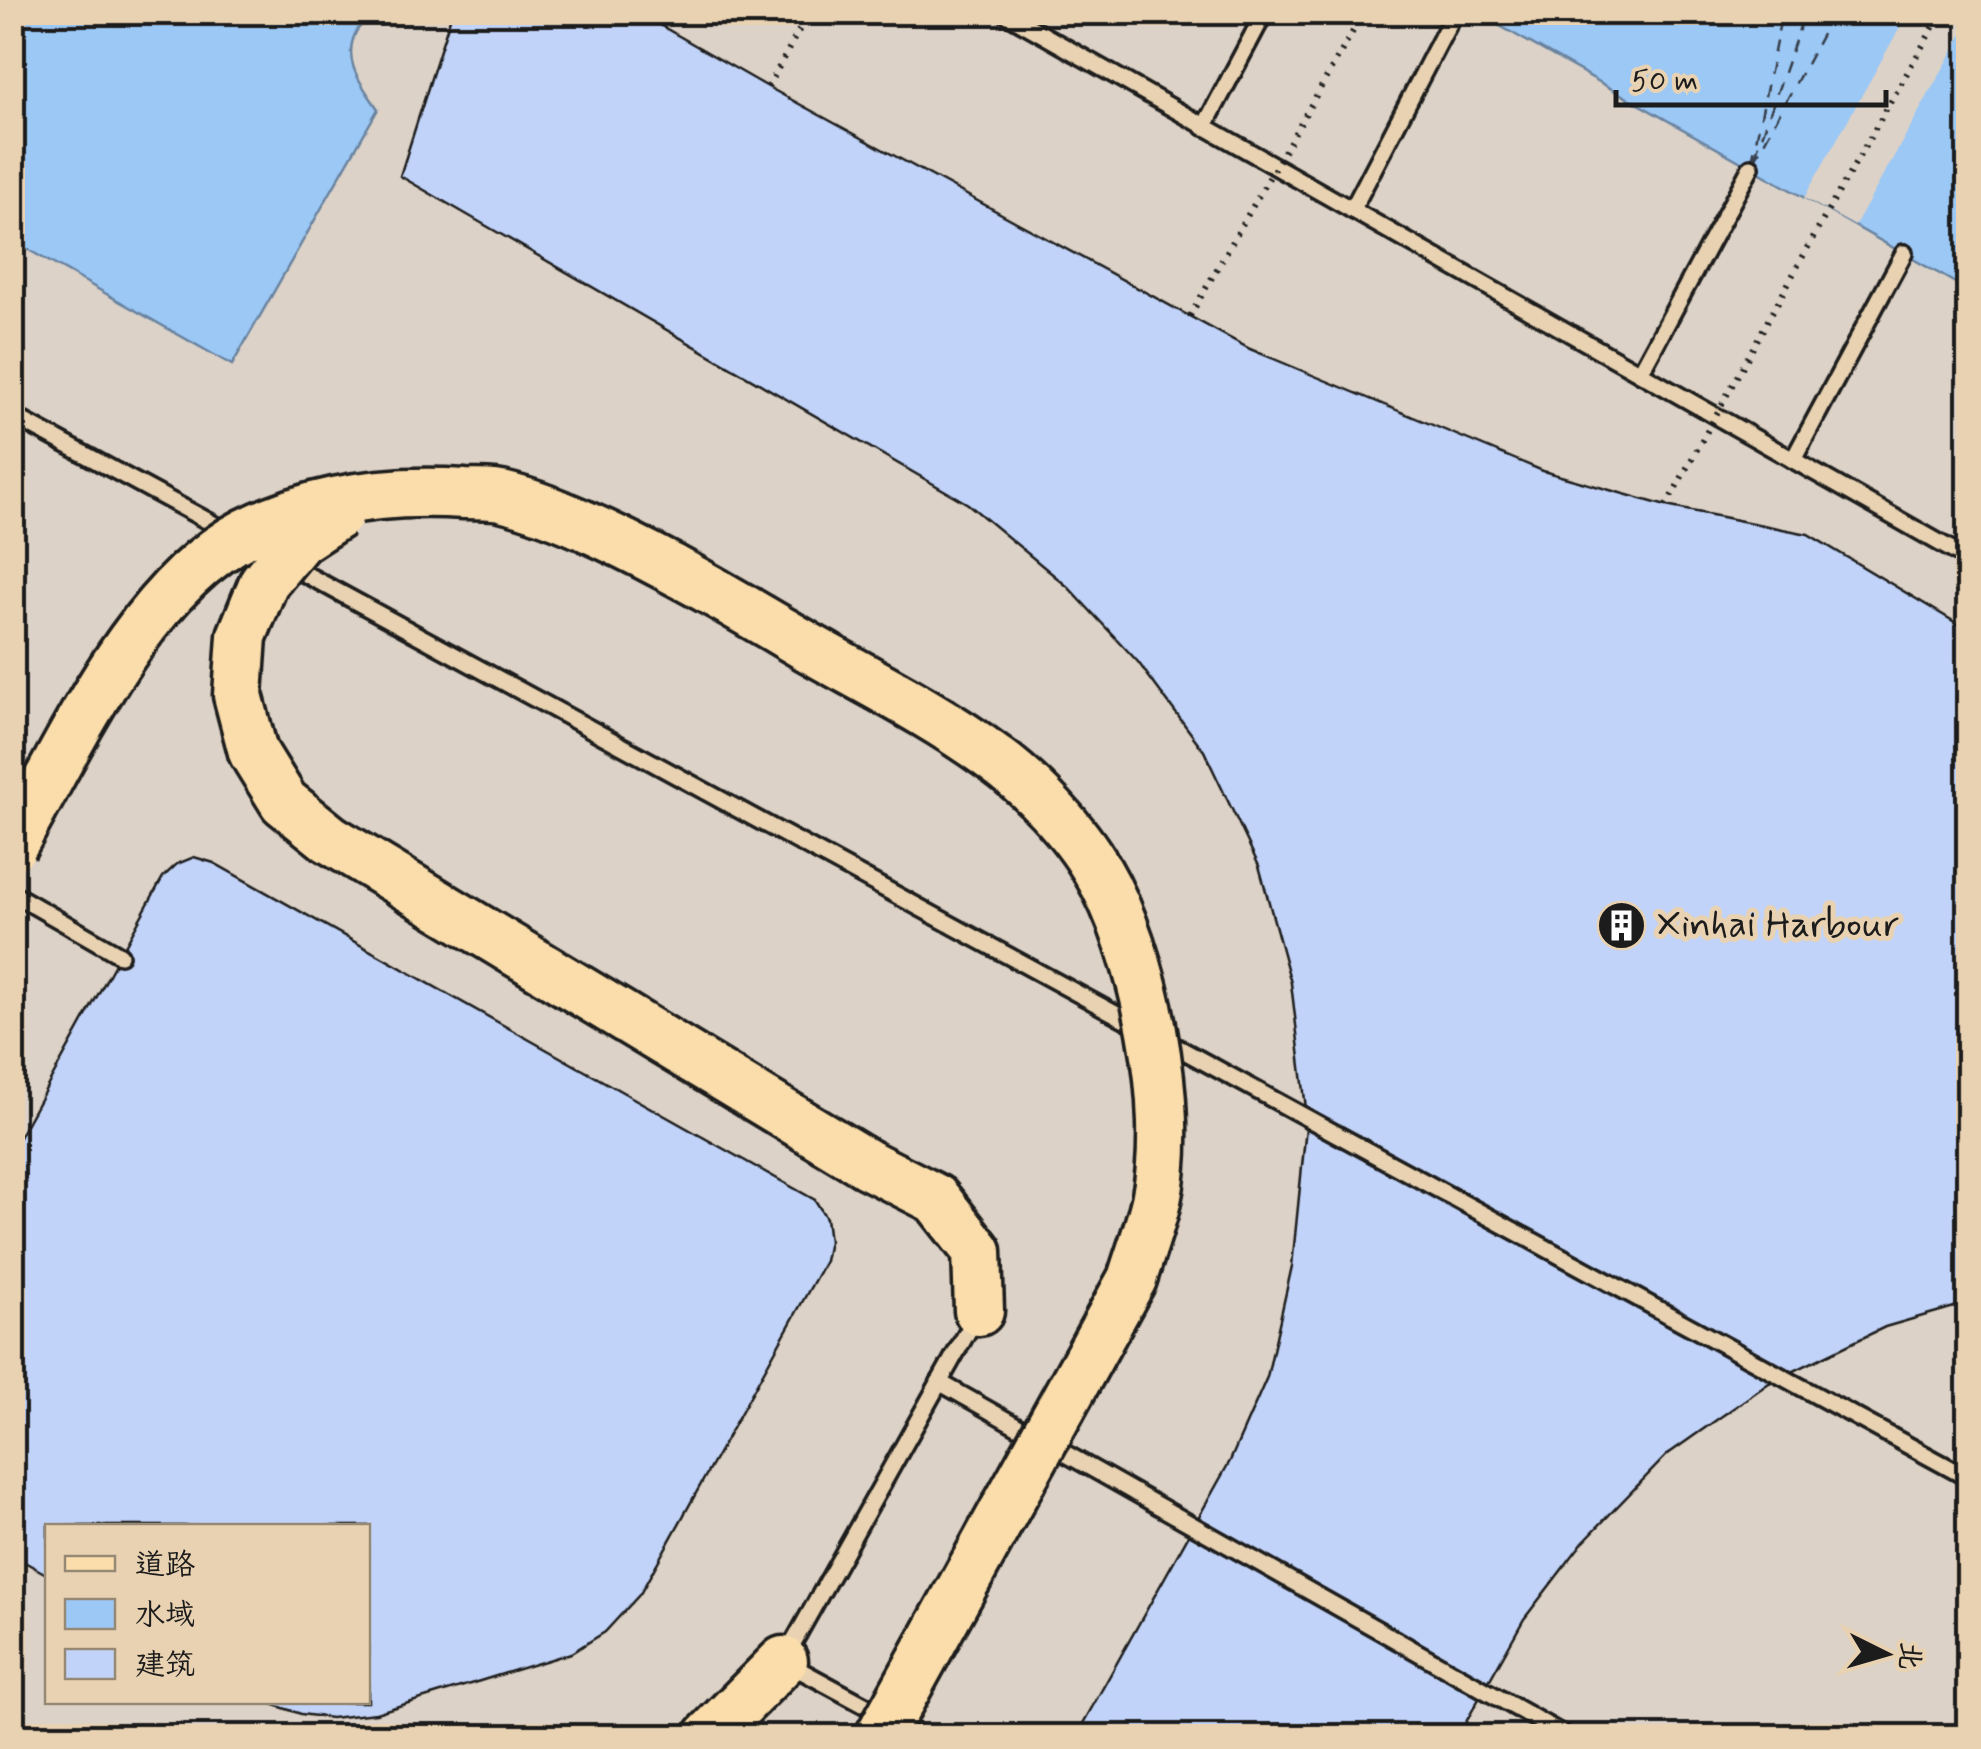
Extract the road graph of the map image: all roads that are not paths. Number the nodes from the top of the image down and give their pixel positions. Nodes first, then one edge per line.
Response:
1 (1003, 12) edge
2 (1265, 12) edge
3 (1455, 12) edge
4 (1204, 126) junction
5 (1751, 167) dead end
6 (1352, 210) junction
7 (1904, 254) dead end
8 (1640, 373) junction
9 (12, 415) edge
10 (1793, 460) junction
11 (429, 492) junction
12 (257, 548) dead end
13 (274, 557) dead end
14 (1968, 559) edge
15 (12, 846) edge
16 (12, 893) edge
17 (120, 955) dead end
18 (978, 1312) joint
19 (939, 1382) junction
20 (1968, 1478) edge
21 (782, 1661) junction
22 (709, 1736) edge
23 (880, 1736) edge
24 (922, 1736) edge
25 (1566, 1736) edge

1 - 4 lane
2 - 4 lane
3 - 6 lane
4 - 6 lane
5 - 8 lane
6 - 8 lane
7 - 10 lane
8 - 10 lane
9 - 12 lane
10 - 14 lane
11 - 15 main road, bridge
11 - 18 main road, bridge
11 - 23 main road, bridge
13 - 20 lane
16 - 17 lane
18 - 19 lane
19 - 21 lane
19 - 25 lane
21 - 22 main road
21 - 24 lane

